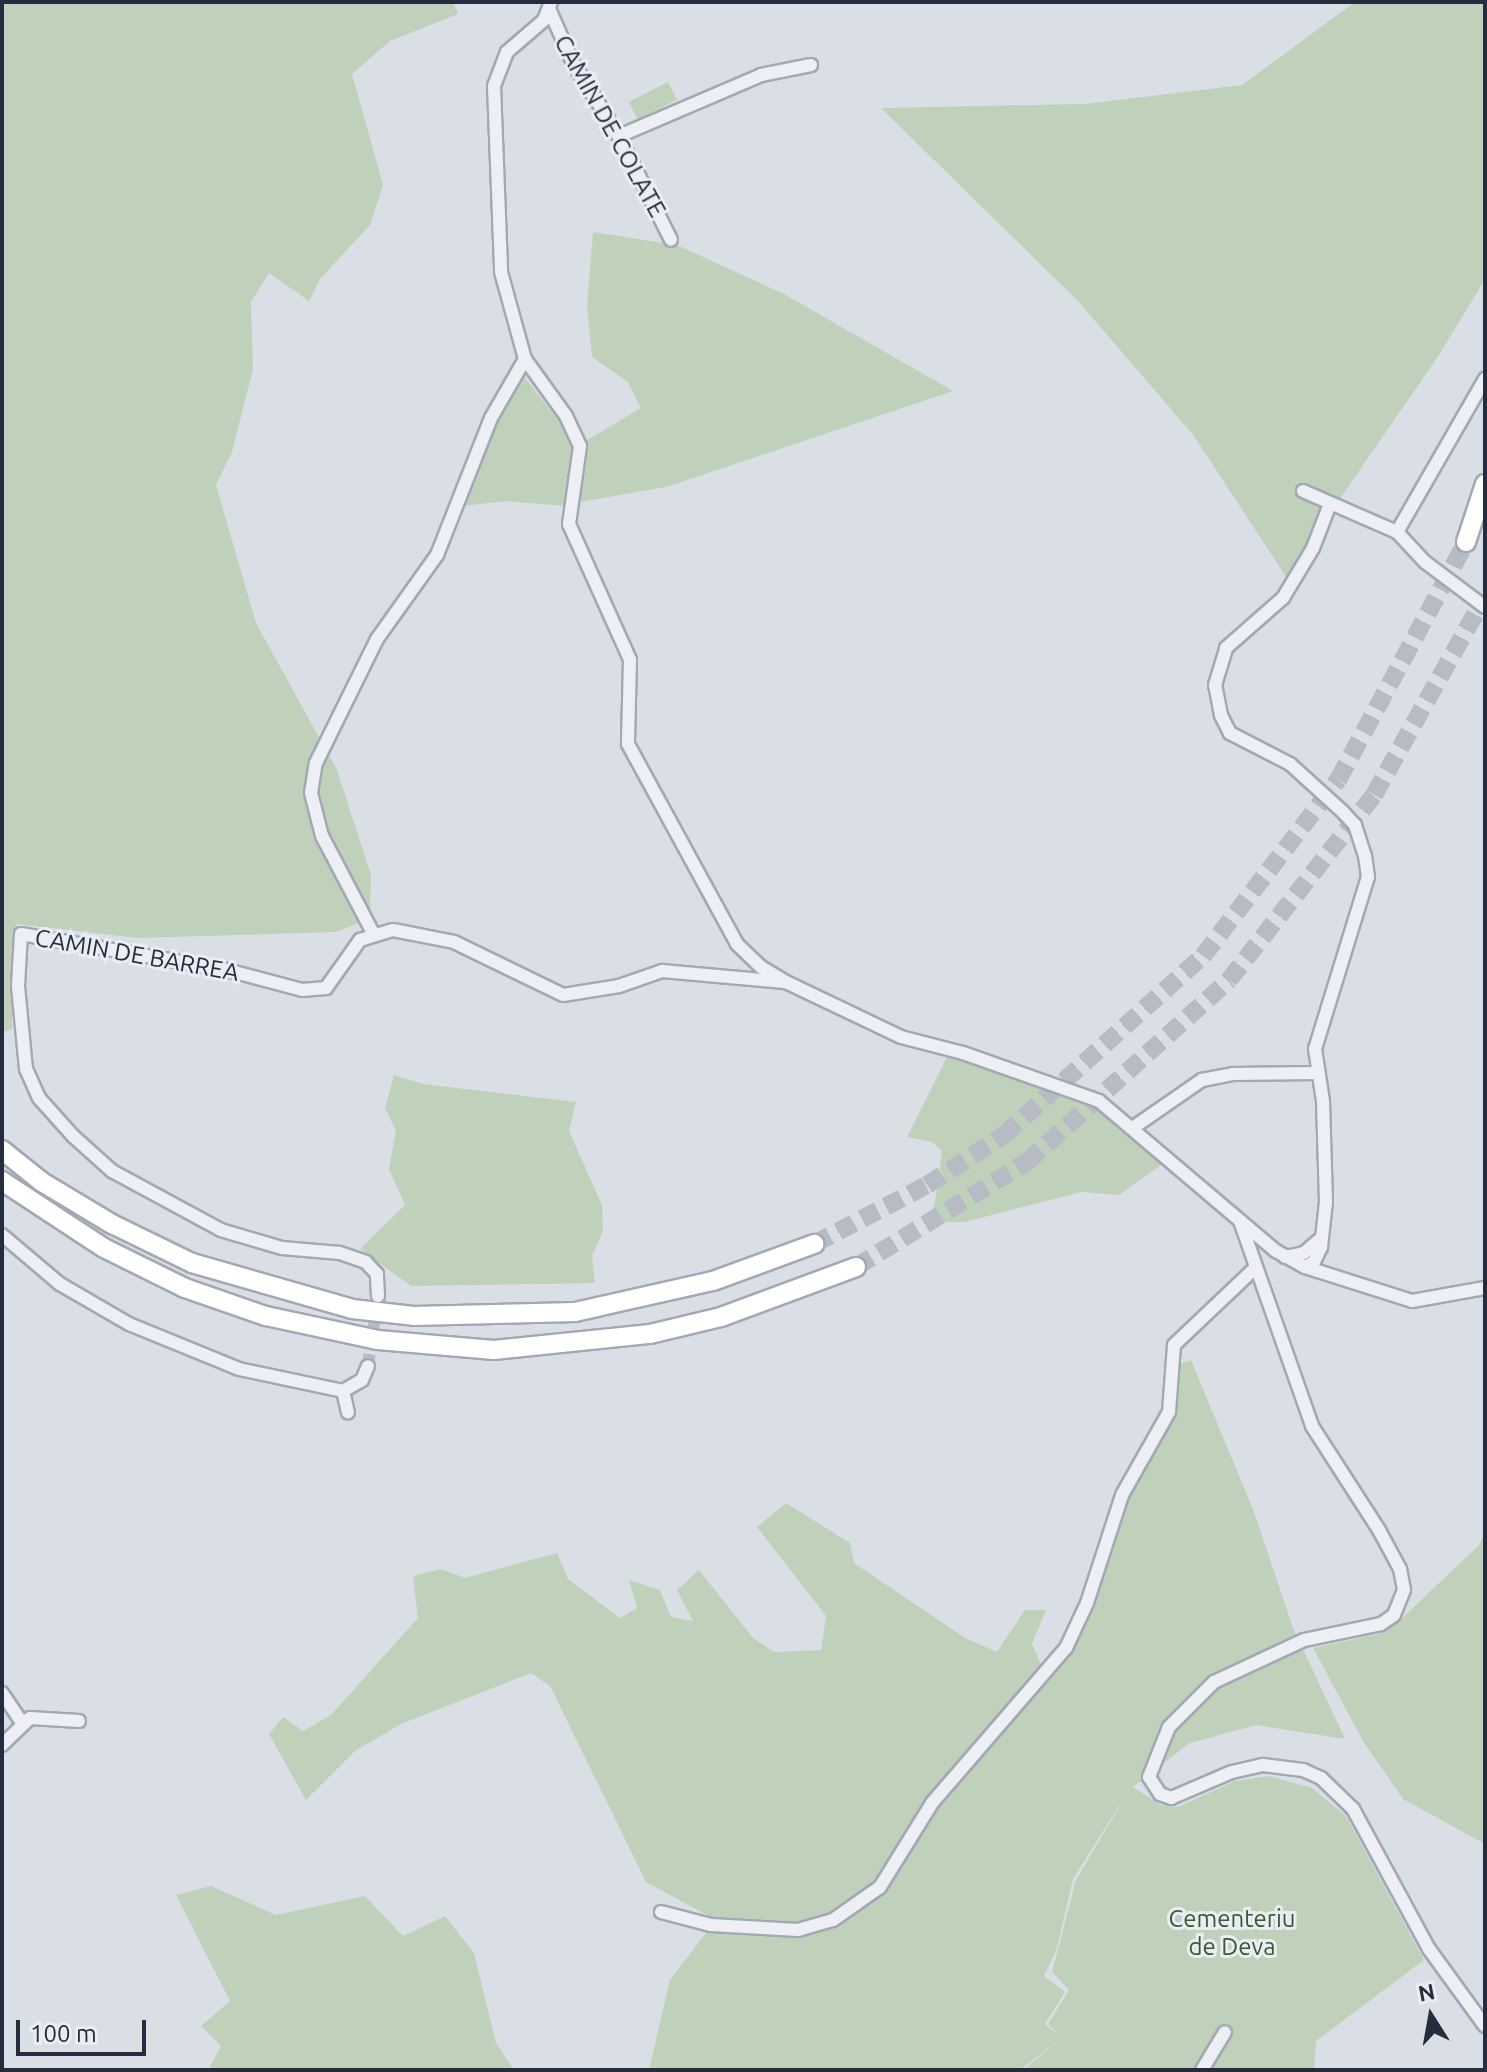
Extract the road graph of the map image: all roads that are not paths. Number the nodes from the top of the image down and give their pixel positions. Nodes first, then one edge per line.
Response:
1 (550, 6) edge
2 (811, 65) dead end
3 (619, 136) junction
4 (671, 240) dead end
5 (525, 359) junction
6 (1485, 379) edge
7 (1485, 484) edge
8 (1303, 491) dead end
9 (1330, 504) junction
10 (1397, 532) junction
11 (1466, 542) tunnel mouth
12 (1485, 607) edge
13 (373, 933) junction
14 (788, 983) junction
15 (1317, 1073) junction
16 (1134, 1127) junction
17 (2, 1150) edge
18 (2, 1181) edge
19 (1238, 1218) junction
20 (2, 1235) edge
21 (1260, 1237) junction
22 (1316, 1243) junction
23 (814, 1244) tunnel mouth
24 (1280, 1254) junction
25 (856, 1267) tunnel mouth
26 (1256, 1267) junction
27 (1305, 1267) junction
28 (1485, 1288) edge
29 (378, 1296) tunnel mouth
30 (368, 1366) tunnel mouth
31 (343, 1391) junction
32 (348, 1412) dead end
33 (2, 1693) edge
34 (21, 1721) junction
35 (79, 1721) dead end
36 (2, 1745) edge
37 (661, 1912) dead end
38 (1485, 2026) edge
39 (1225, 2032) dead end
40 (1202, 2070) edge

1 - 3 street, CAMIN DE COLATE
1 - 5 street
2 - 3 street
3 - 4 street, CAMIN DE COLATE
5 - 13 street
5 - 14 street
6 - 10 street
7 - 11 highway
8 - 9 street
9 - 10 street
9 - 15 street
10 - 12 street
13 - 14 street
13 - 29 street, CAMIN DE BARREA
14 - 16 street
15 - 16 street
15 - 22 street
16 - 19 street
17 - 23 highway
18 - 25 highway
19 - 21 street
19 - 26 street
20 - 31 street
21 - 24 street
21 - 26 street
22 - 24 street
22 - 27 street
24 - 26 street
24 - 27 street
26 - 37 street
26 - 38 street
27 - 28 street
30 - 31 street
31 - 32 street
33 - 34 street
34 - 35 street
34 - 36 street
39 - 40 street

